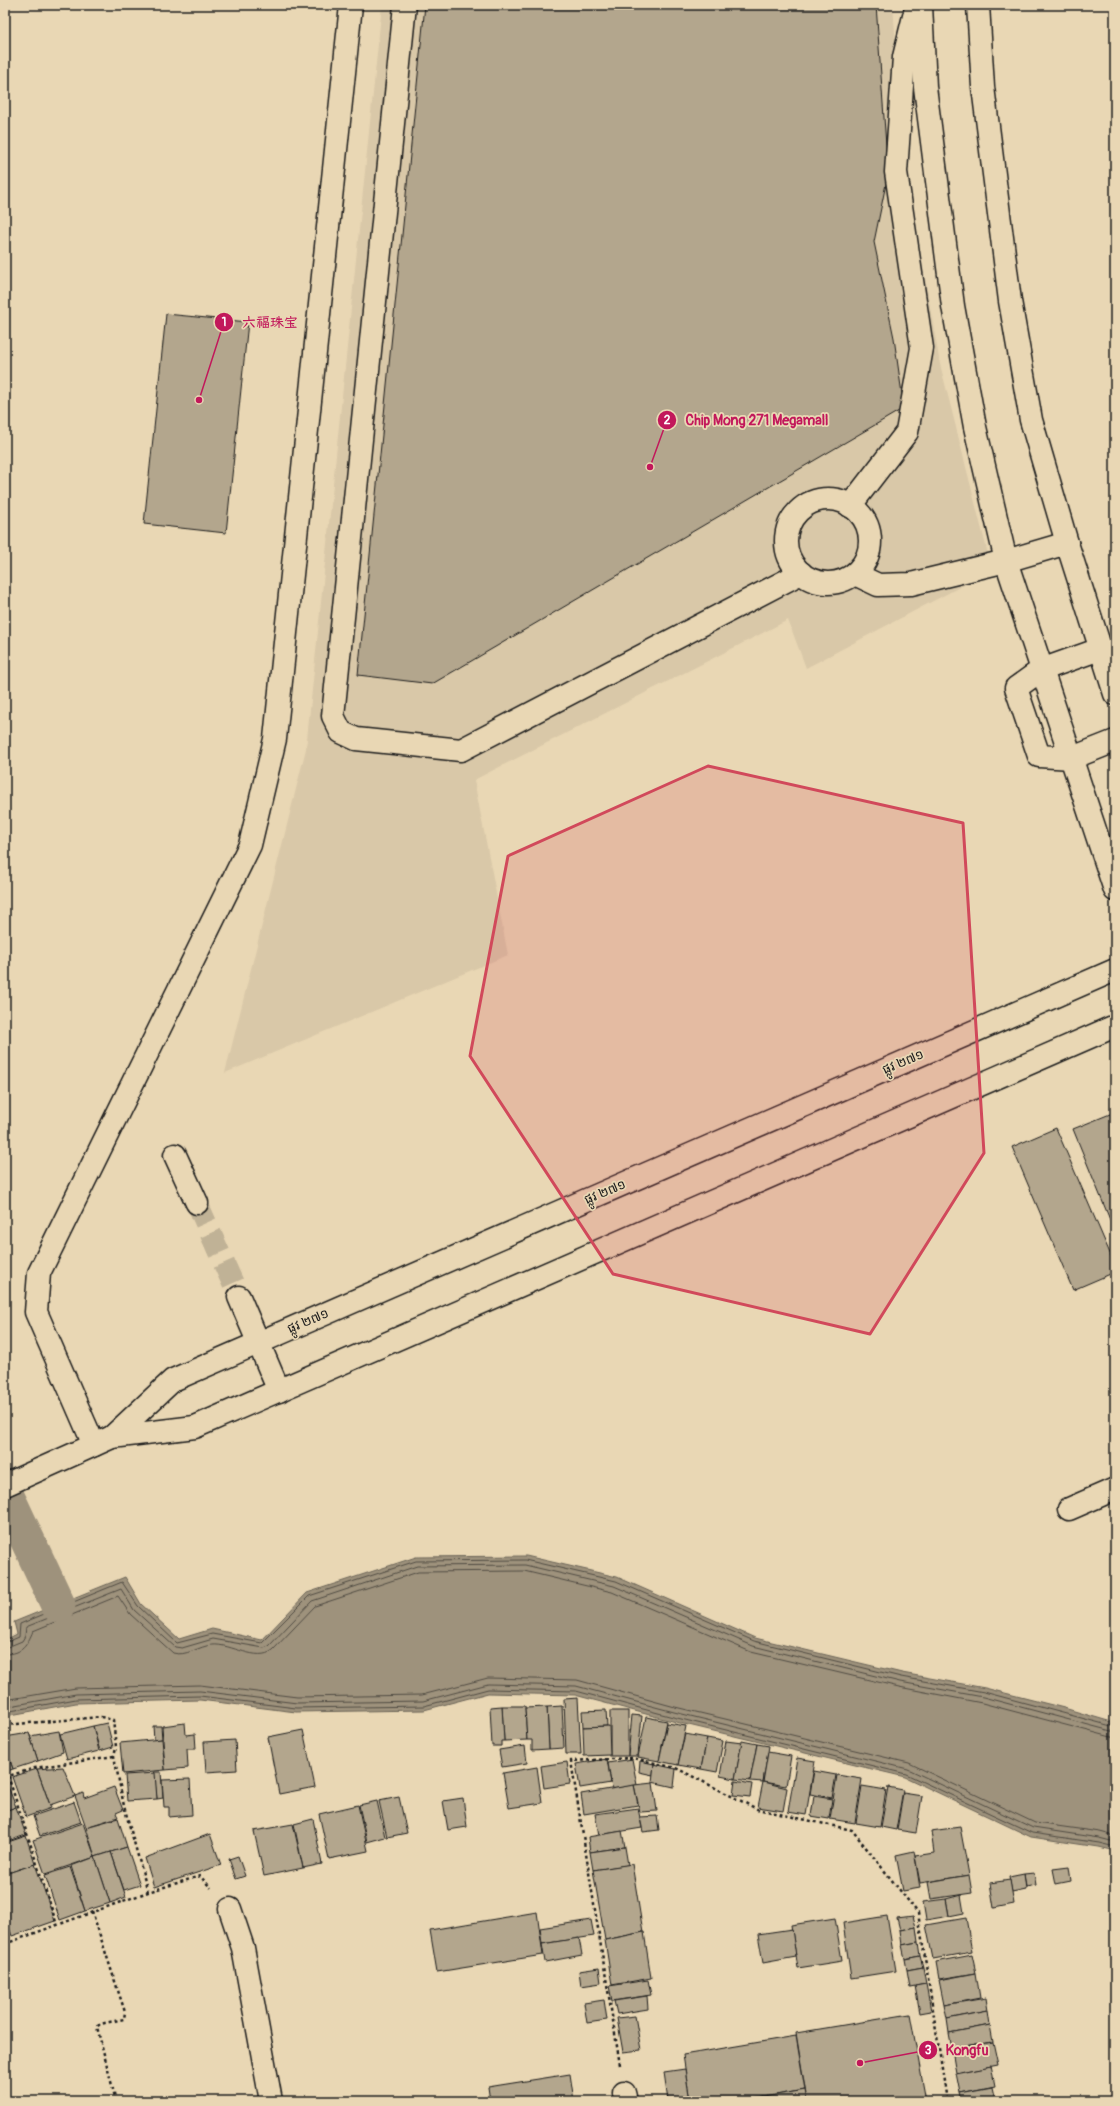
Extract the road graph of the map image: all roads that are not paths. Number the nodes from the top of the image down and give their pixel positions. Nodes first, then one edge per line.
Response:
1 (351, 5) edge
2 (406, 5) edge
3 (916, 5) edge
4 (921, 5) edge
5 (978, 5) edge
6 (850, 506) junction
7 (1067, 542) junction
8 (1006, 561) junction
9 (801, 573) junction
10 (855, 574) junction
11 (1100, 649) junction
12 (1040, 670) junction
13 (1115, 694) edge
14 (1115, 741) edge
15 (1072, 758) junction
16 (1115, 890) edge
17 (1115, 970) edge
18 (1115, 1026) edge
19 (175, 1155) dead end
20 (197, 1203) tunnel mouth
21 (239, 1297) tunnel mouth
22 (257, 1343) junction
23 (279, 1391) junction
24 (94, 1445) junction
25 (5, 1485) edge
26 (1115, 1489) edge
27 (1069, 1509) dead end
28 (230, 1909) road end
29 (271, 2101) edge

1 - 24 street
2 - 9 street
3 - 6 street
4 - 8 street
5 - 7 street
6 - 9 street
6 - 10 street
7 - 8 street
7 - 11 street
8 - 10 street
8 - 12 street
9 - 10 street
11 - 12 street
11 - 13 street
12 - 15 street
12 - 15 street
14 - 15 street
15 - 16 street
17 - 22 street, ផ្លូវ ២៧១
18 - 23 street, ផ្លូវ ២៧១
19 - 20 street
21 - 22 street
22 - 23 street
22 - 24 street, ផ្លូវ ២៧១
23 - 24 street, ផ្លូវ ២៧១
24 - 25 street, ផ្លូវ ២៧១
26 - 27 street
28 - 29 street

